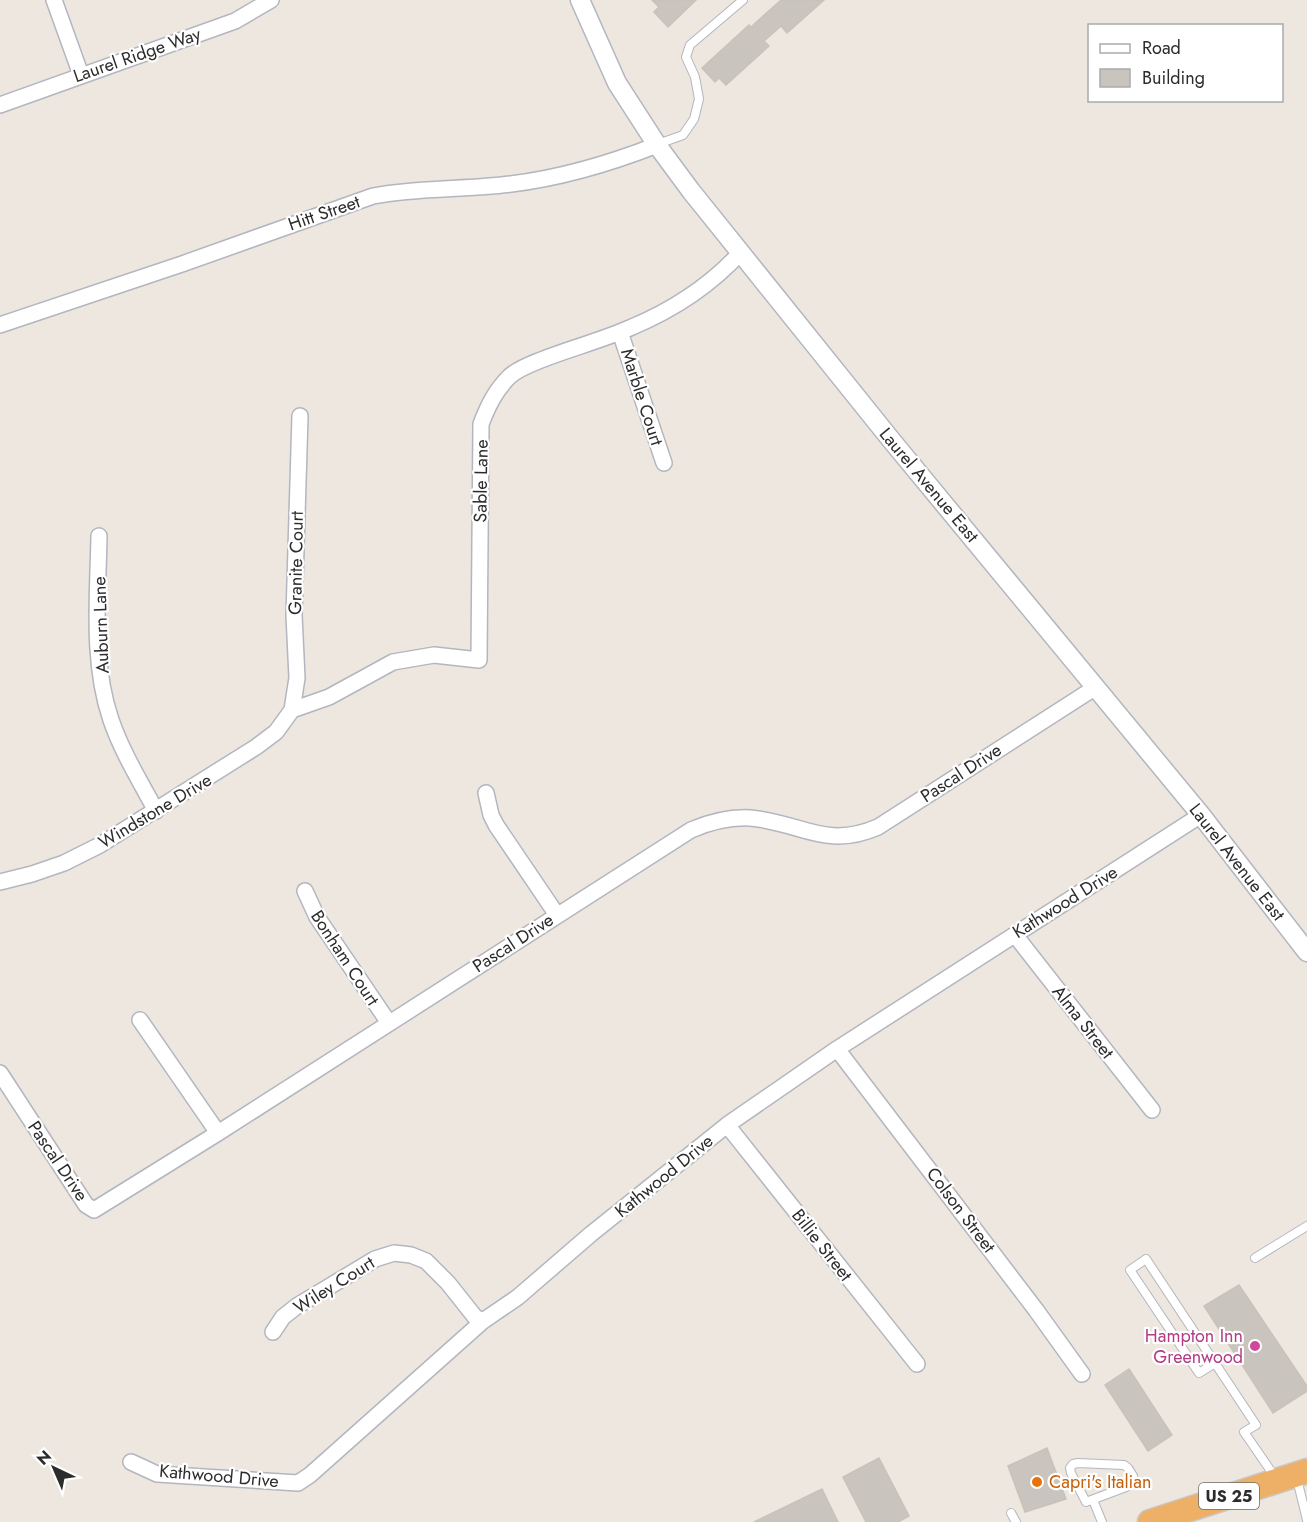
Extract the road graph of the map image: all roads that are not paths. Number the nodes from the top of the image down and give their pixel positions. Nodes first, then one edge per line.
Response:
1 (54, 0) edge
2 (271, 0) edge
3 (580, 0) edge
4 (743, 0) edge
5 (81, 75) junction
6 (0, 105) edge
7 (657, 145) junction
8 (741, 252) junction
9 (0, 325) edge
10 (620, 332) junction
11 (300, 416) dead end
12 (664, 463) dead end
13 (99, 536) dead end
14 (1096, 687) junction
15 (292, 710) junction
16 (486, 793) dead end
17 (156, 811) junction
18 (1201, 815) junction
19 (0, 882) edge
20 (304, 891) dead end
21 (557, 915) junction
22 (1015, 935) junction
23 (1304, 943) edge
24 (140, 1020) dead end
25 (388, 1023) junction
26 (837, 1048) junction
27 (0, 1073) edge
28 (1152, 1110) dead end
29 (727, 1125) junction
30 (218, 1133) junction
31 (1307, 1226) edge
32 (1255, 1258) dead end
33 (483, 1321) junction
34 (273, 1332) dead end
35 (1215, 1363) junction
36 (917, 1364) dead end
37 (1082, 1374) dead end
38 (131, 1462) dead end
39 (1293, 1475) edge
40 (1093, 1500) junction
41 (1011, 1513) dead end
42 (1307, 1521) edge
43 (1016, 1522) edge
44 (1102, 1522) edge
45 (1150, 1522) edge

1 - 5 street
2 - 5 street, Laurel Ridge Way
3 - 7 street, Laurel Avenue East
4 - 7 lane
5 - 6 street, Laurel Ridge Way
7 - 8 street, Laurel Avenue East
7 - 9 street, Hitt Street
8 - 10 street, Sable Lane
8 - 14 street, Laurel Avenue East
10 - 12 street, Marble Court
10 - 15 street, Sable Lane
11 - 15 street, Granite Court
13 - 17 street, Auburn Lane
14 - 18 street, Laurel Avenue East
14 - 21 street, Pascal Drive
15 - 17 street, Windstone Drive
16 - 21 street
17 - 19 street, Windstone Drive
18 - 22 street, Kathwood Drive
18 - 23 street, Laurel Avenue East
20 - 25 street, Bonham Court
21 - 25 street, Pascal Drive
22 - 26 street, Kathwood Drive
22 - 28 street, Alma Street
24 - 30 street
25 - 30 street, Pascal Drive
26 - 29 street, Kathwood Drive
26 - 37 street, Colson Street
27 - 30 street, Pascal Drive
29 - 33 street, Kathwood Drive
29 - 36 street, Billie Street
31 - 32 lane
33 - 34 street, Wiley Court
33 - 38 street, Kathwood Drive
35 - 35 lane
35 - 39 lane
39 - 42 lane
39 - 45 highway, US 25
40 - 40 lane
40 - 44 lane
41 - 43 lane

